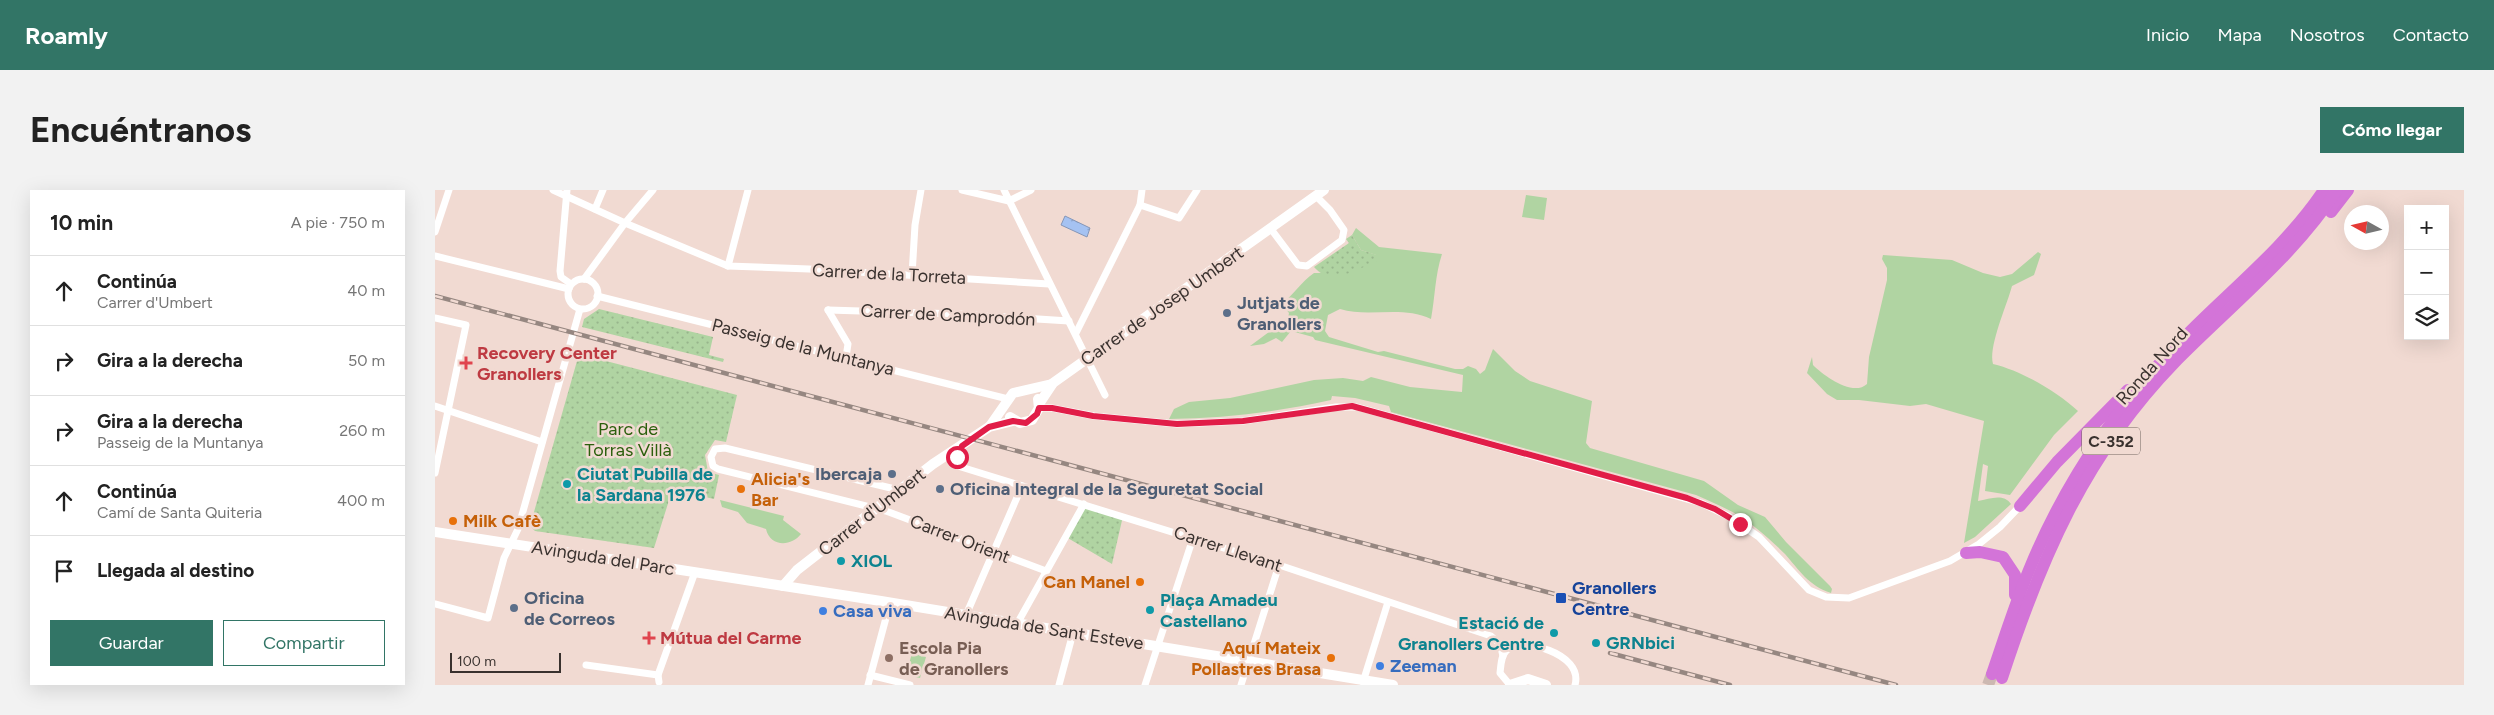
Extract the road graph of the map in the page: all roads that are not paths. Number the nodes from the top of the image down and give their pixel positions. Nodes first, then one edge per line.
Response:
1 (449, 190) edge
2 (553, 190) edge
3 (603, 190) edge
4 (653, 190) edge
5 (748, 190) edge
6 (921, 190) edge
7 (961, 190) edge
8 (1004, 190) edge
9 (1031, 190) edge
10 (1142, 190) edge
11 (1197, 190) edge
12 (2317, 190) edge
13 (2324, 190) edge
14 (2337, 190) edge
15 (2348, 190) edge
16 (567, 193) edge
17 (1320, 193) edge
18 (1009, 202) junction
19 (1140, 206) junction
20 (595, 209) junction
21 (625, 223) junction
22 (1271, 229) junction
23 (2293, 230) junction
24 (435, 232) edge
25 (2290, 252) junction
26 (435, 256) edge
27 (728, 266) junction
28 (912, 275) junction
29 (584, 279) junction
30 (1049, 284) junction
31 (570, 287) junction
32 (597, 296) junction
33 (579, 309) junction
34 (435, 318) edge
35 (1069, 321) junction
36 (1076, 333) junction
37 (846, 358) junction
38 (1087, 358) junction
39 (2160, 362) junction
40 (1053, 383) junction
41 (1027, 390) junction
42 (1105, 395) dead end
43 (1007, 402) junction
44 (435, 406) edge
45 (1039, 406) junction
46 (448, 410) junction
47 (1013, 421) junction
48 (986, 430) junction
49 (542, 442) junction
50 (958, 452) junction
51 (435, 474) edge
52 (1023, 486) junction
53 (899, 490) junction
54 (1084, 504) junction
55 (2020, 506) joint
56 (875, 509) junction
57 (435, 532) edge
58 (1193, 538) junction
59 (512, 544) junction
60 (993, 552) junction
61 (1966, 553) junction
62 (1279, 565) junction
63 (695, 572) junction
64 (1046, 572) junction
65 (783, 586) junction
66 (1388, 602) junction
67 (890, 603) junction
68 (435, 604) edge
69 (2015, 607) junction
70 (966, 615) junction
71 (1017, 624) junction
72 (1073, 633) junction
73 (1158, 647) junction
74 (1503, 656) junction
75 (1248, 661) junction
76 (586, 665) dead end
77 (870, 675) junction
78 (1363, 683) edge
79 (867, 685) edge
80 (910, 685) edge
81 (1059, 685) edge
82 (1145, 685) edge
83 (1241, 685) edge
84 (1393, 685) edge
85 (1510, 685) edge
86 (1546, 685) edge
87 (1575, 685) edge

1 - 24 street
2 - 16 street, Carrer de la Torreta
3 - 20 street
4 - 21 street
5 - 27 street
6 - 28 street
7 - 18 street
8 - 18 street
9 - 18 street
10 - 19 street
11 - 19 street
12 - 23 highway
13 - 23 highway, Ronda Nord / C-352
14 - 25 highway, Ronda Nord / C-352
15 - 25 highway
16 - 20 street, Carrer de la Torreta
16 - 31 street
17 - 22 street, Carrer de Josep Umbert
17 - 22 street, Carrer de Josep Umbert
18 - 30 street
19 - 36 street
20 - 21 street, Carrer de la Torreta
21 - 27 street, Carrer de la Torreta
21 - 29 street
22 - 38 street, Carrer de Josep Umbert
23 - 39 highway, Ronda Nord / C-352
25 - 69 highway, Ronda Nord / C-352
26 - 31 street
27 - 28 street, Carrer de la Torreta
28 - 30 street, Carrer de la Torreta
29 - 31 street
29 - 32 street
30 - 35 street
31 - 33 street
32 - 33 street
32 - 37 street, Passeig de la Muntanya
33 - 49 street
34 - 46 street
35 - 36 street
35 - 37 street, Carrer de Camprodón
36 - 38 street
37 - 43 street, Passeig de la Muntanya
38 - 40 street, Carrer de Josep Umbert
38 - 42 street
39 - 55 highway
39 - 69 highway, Ronda Nord / C-352
40 - 41 street
40 - 45 street
41 - 43 street
41 - 45 street
43 - 47 street
43 - 48 street
44 - 46 street
45 - 47 street
45 - 61 street
46 - 49 street
46 - 51 street
47 - 48 street
48 - 50 street, Carrer d'Umbert
49 - 59 street
50 - 52 street, Carrer Llevant
50 - 53 street, Carrer d'Umbert
52 - 54 street, Carrer Llevant
52 - 60 street
53 - 56 street, Carrer d'Umbert
53 - 56 street, Carrer Orient
54 - 58 street, Carrer Llevant
54 - 64 street
55 - 61 street
56 - 60 street, Carrer Orient
56 - 65 street, Carrer d'Umbert
57 - 59 street, Avinguda del Parc
58 - 62 street, Carrer Llevant
58 - 73 street
59 - 63 street, Avinguda del Parc
59 - 68 street
60 - 64 street, Carrer Orient
60 - 70 street
61 - 69 highway
62 - 66 street, Carrer Llevant
62 - 75 street
63 - 65 street, Avinguda de Sant Esteve
63 - 76 street
64 - 71 street
65 - 67 street, Avinguda de Sant Esteve
66 - 74 street, Carrer Llevant
66 - 78 street
67 - 70 street, Avinguda de Sant Esteve
67 - 77 street
70 - 71 street, Avinguda de Sant Esteve
71 - 72 street, Avinguda de Sant Esteve
72 - 73 street, Avinguda de Sant Esteve
72 - 81 street
73 - 75 street, Avinguda de Sant Esteve
73 - 82 street
74 - 85 street, Carrer Llevant
74 - 87 street
75 - 78 street, Avinguda de Sant Esteve
75 - 83 street
77 - 79 street
77 - 80 street
78 - 84 street, Avinguda de Sant Esteve
85 - 86 street

